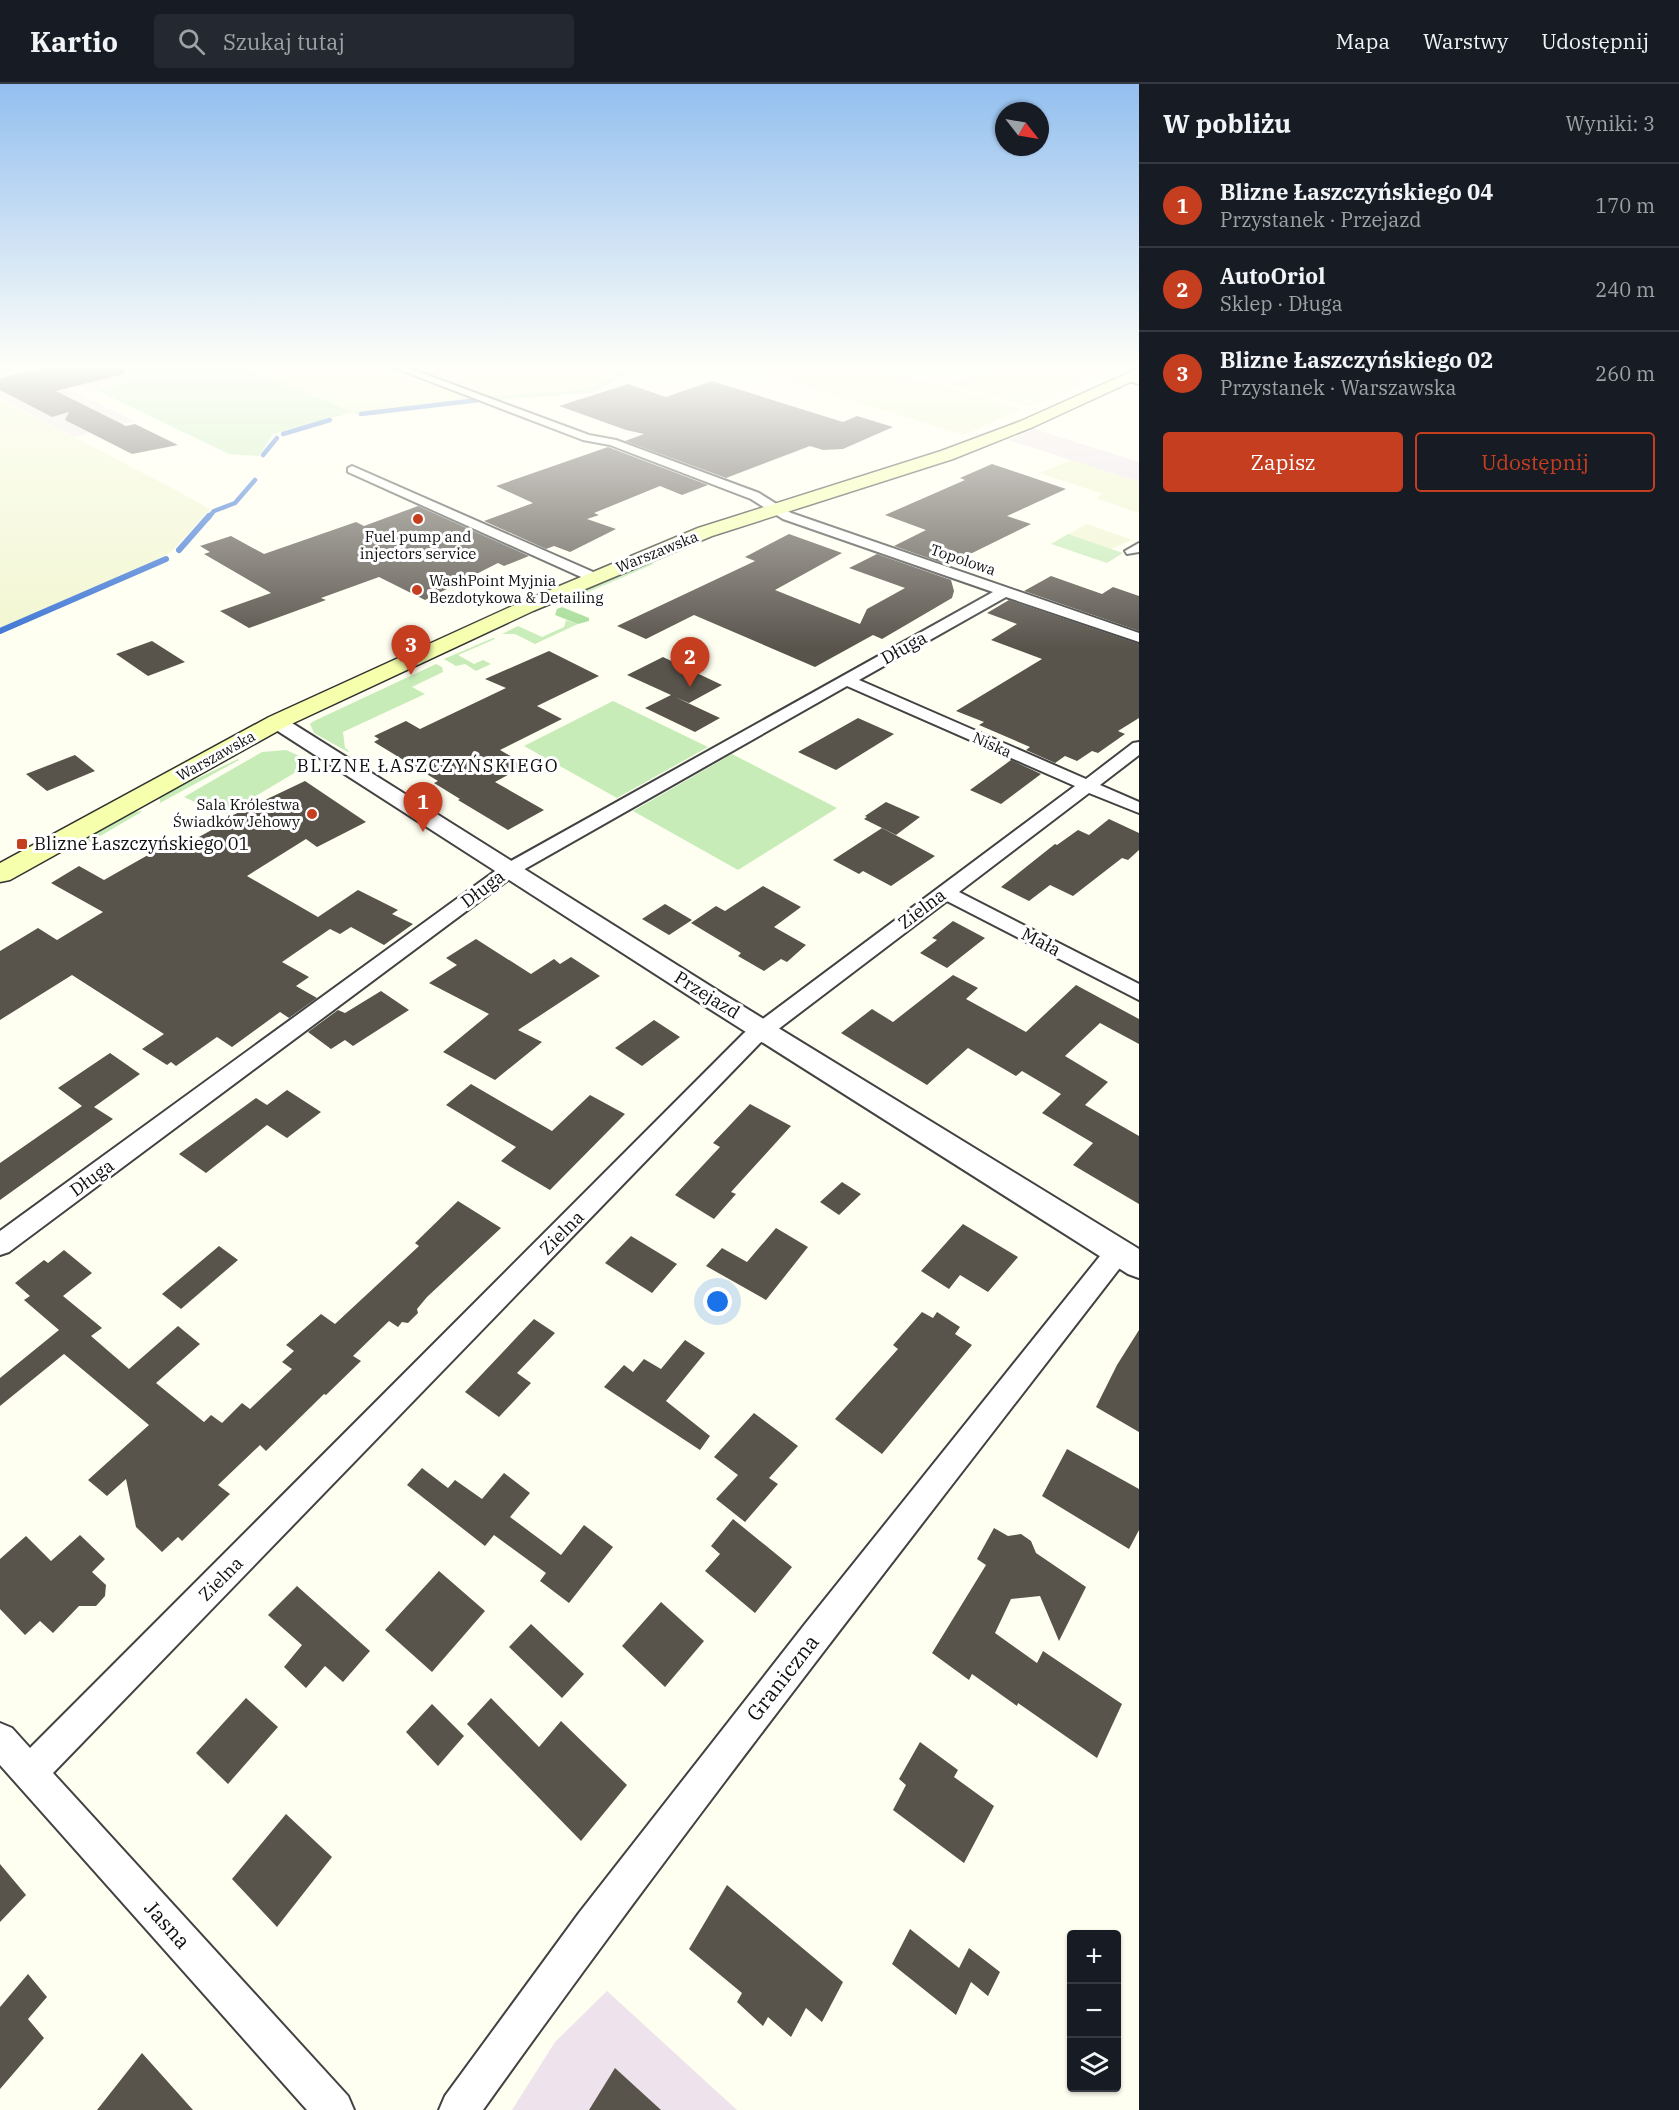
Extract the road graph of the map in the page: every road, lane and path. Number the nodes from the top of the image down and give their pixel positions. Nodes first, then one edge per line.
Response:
1 (661, 461) edge
2 (933, 461) edge
3 (352, 470) dead end
4 (776, 511) junction
5 (595, 578) junction
6 (1004, 592) junction
7 (1139, 638) edge
8 (846, 680) junction
9 (277, 722) junction
10 (1139, 747) edge
11 (1085, 785) junction
12 (1139, 808) edge
13 (509, 870) junction
14 (0, 874) edge
15 (944, 892) junction
16 (1139, 993) edge
17 (762, 1029) junction
18 (0, 1245) edge
19 (1128, 1259) edge
20 (0, 1740) edge
21 (30, 1773) junction
22 (334, 2110) edge
23 (459, 2110) edge

1 - 4 street, Topolowa
2 - 4 main road, Warszawska
3 - 5 street
4 - 5 main road, Warszawska
4 - 6 street, Topolowa
5 - 9 main road, Warszawska
6 - 7 street, Topolowa
6 - 8 street, Długa
8 - 11 street, Niska
8 - 13 street, Długa
9 - 13 street, Przejazd
9 - 14 main road, Warszawska
10 - 11 street, Zielna
11 - 12 street, Niska
11 - 15 street, Zielna
13 - 17 street, Przejazd
13 - 18 street, Długa
15 - 16 street, Mała
15 - 17 street, Zielna
17 - 19 street, Przejazd
17 - 21 street, Zielna
19 - 23 street, Graniczna
20 - 21 street, Jasna
21 - 22 street, Jasna

